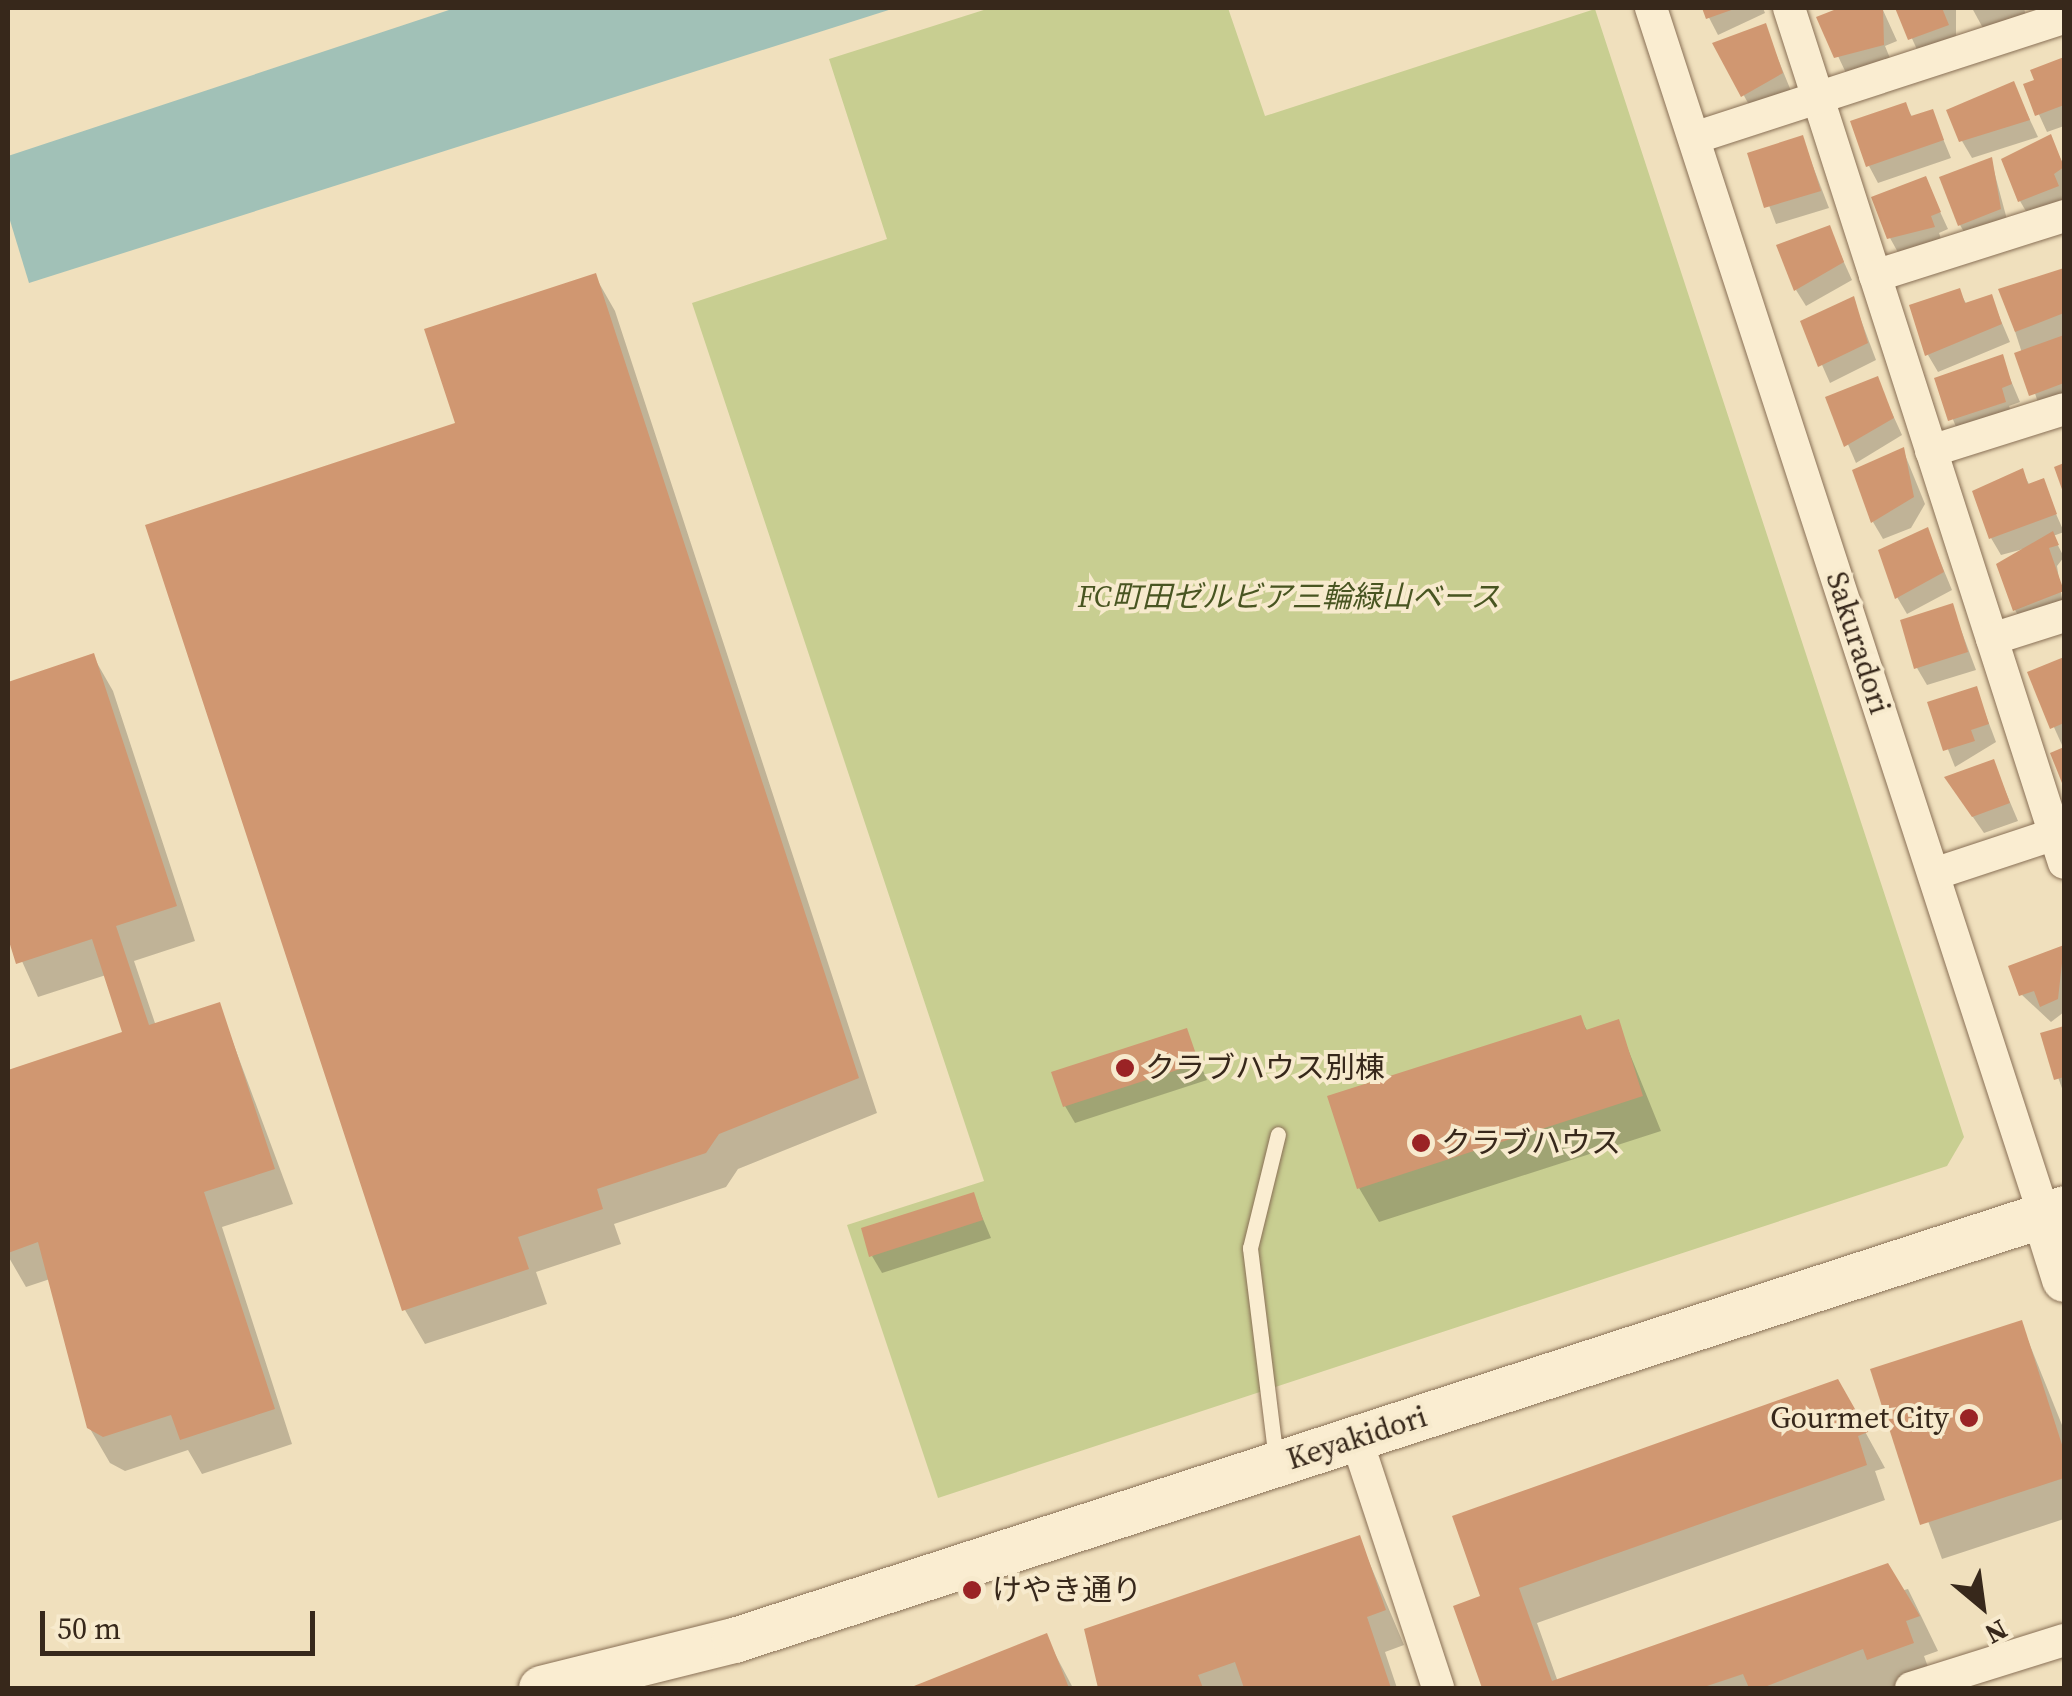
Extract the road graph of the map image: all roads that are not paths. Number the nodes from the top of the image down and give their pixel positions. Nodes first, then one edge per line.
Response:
1 (1651, 8) edge
2 (1789, 8) edge
3 (2064, 18) edge
4 (1818, 98) junction
5 (1694, 138) junction
6 (2064, 216) edge
7 (1875, 276) junction
8 (2064, 409) edge
9 (1932, 451) junction
10 (2064, 616) edge
11 (1992, 640) junction
12 (2061, 843) edge
13 (1934, 874) junction
14 (1278, 1134) dead end
15 (2054, 1212) edge
16 (2064, 1279) edge
17 (1356, 1438) junction
18 (1276, 1464) junction
19 (2064, 1640) edge
20 (653, 1676) edge
21 (541, 1688) edge
22 (1438, 1688) edge
23 (1911, 1688) edge

1 - 5 street, Sakuradori
2 - 4 street
3 - 4 street
4 - 5 street
4 - 7 street
5 - 13 street, Sakuradori
6 - 7 street
7 - 9 street
8 - 9 street
9 - 11 street
10 - 11 street
11 - 12 street
12 - 13 street
13 - 15 street, Sakuradori
14 - 18 lane
15 - 16 street, Sakuradori
15 - 17 street, Keyakidori
17 - 18 street, Keyakidori
17 - 22 street
18 - 20 street, Keyakidori
19 - 23 street
20 - 21 street, Keyakidori

